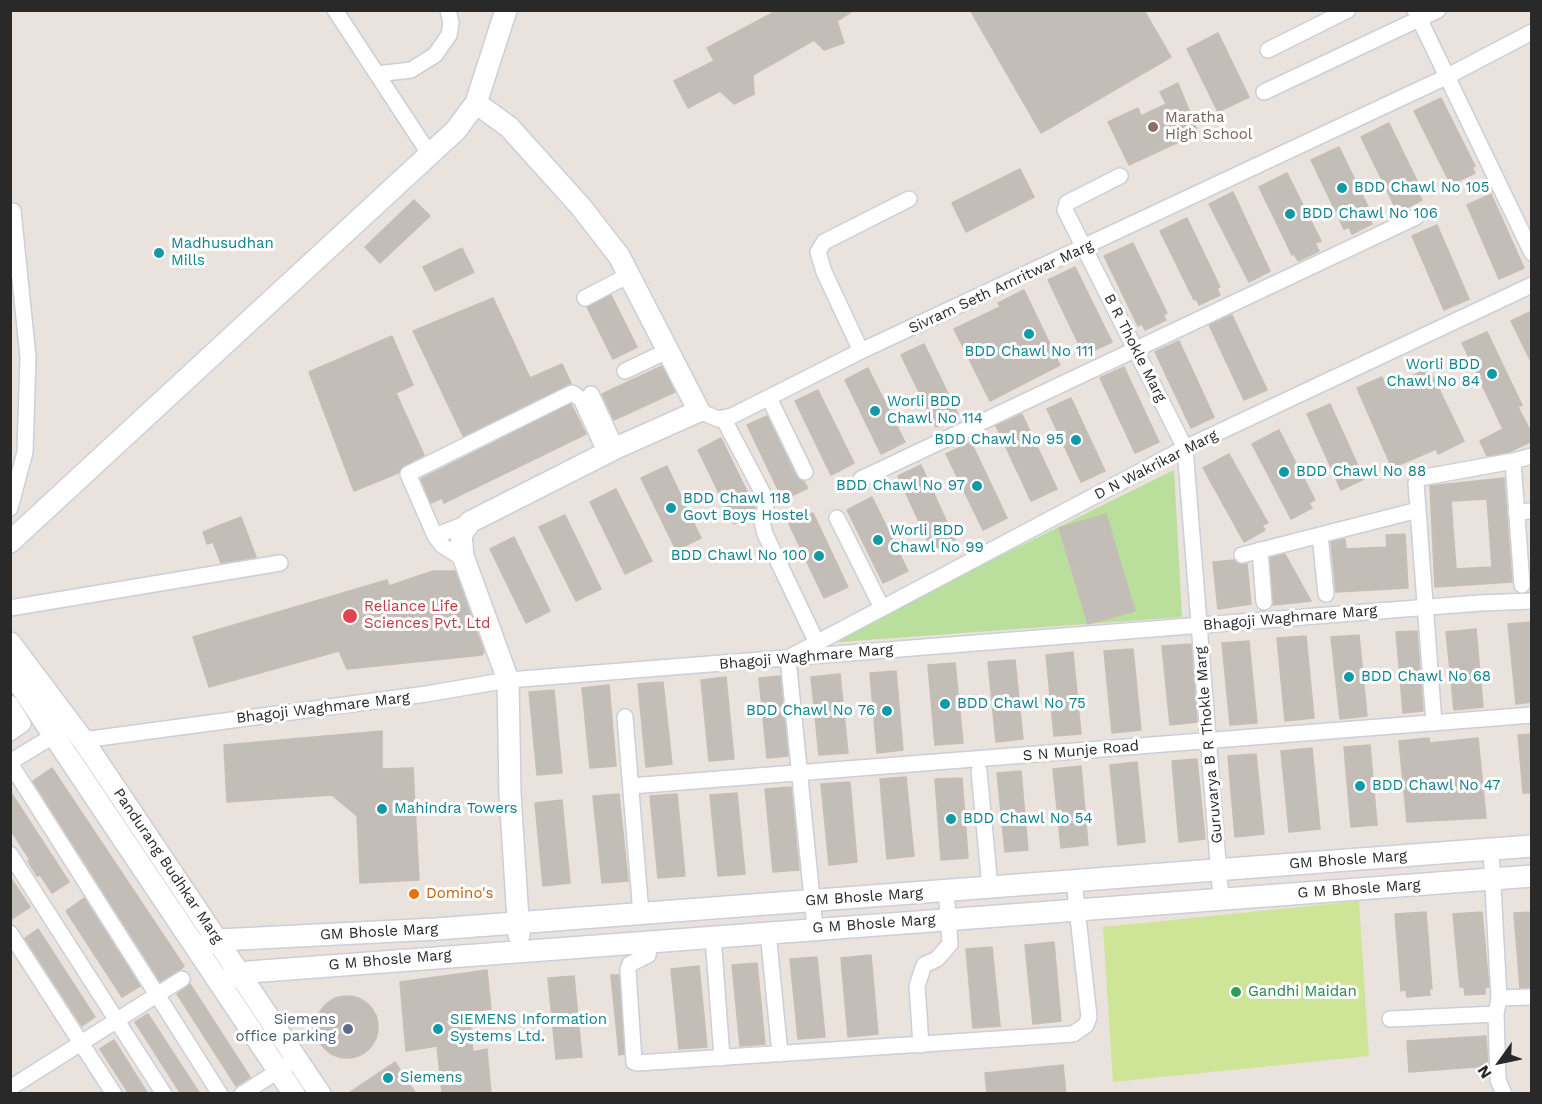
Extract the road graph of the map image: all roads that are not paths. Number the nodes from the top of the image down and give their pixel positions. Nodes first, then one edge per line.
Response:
1 (335, 10) edge
2 (448, 10) edge
3 (506, 10) edge
4 (1348, 10) edge
5 (1438, 10) edge
6 (1417, 15) edge
7 (1532, 32) edge
8 (1268, 50) dead end
9 (377, 74) junction
10 (1446, 77) junction
11 (1264, 92) dead end
12 (476, 103) junction
13 (430, 155) junction
14 (1120, 176) dead end
15 (909, 199) dead end
16 (13, 211) dead end
17 (1416, 217) dead end
18 (1085, 249) junction
19 (1532, 253) edge
20 (629, 275) junction
21 (1532, 285) edge
22 (585, 298) dead end
23 (1136, 350) junction
24 (668, 351) junction
25 (861, 351) junction
26 (625, 370) dead end
27 (591, 394) dead end
28 (769, 398) junction
29 (699, 411) junction
30 (723, 418) junction
31 (609, 447) junction
32 (1185, 448) junction
33 (1532, 456) edge
34 (1513, 461) junction
35 (805, 472) dead end
36 (861, 479) dead end
37 (10, 508) edge
38 (1418, 510) junction
39 (1524, 512) edge
40 (837, 518) dead end
41 (470, 522) junction
42 (1320, 535) junction
43 (435, 536) junction
44 (10, 542) edge
45 (1260, 550) junction
46 (1242, 555) dead end
47 (465, 560) junction
48 (280, 563) dead end
49 (1522, 585) dead end
50 (1326, 594) dead end
51 (1532, 601) edge
52 (1264, 602) dead end
53 (1425, 607) junction
54 (10, 608) edge
55 (882, 608) junction
56 (1200, 625) junction
57 (10, 643) edge
58 (817, 643) junction
59 (788, 658) junction
60 (10, 670) edge
61 (508, 680) junction
62 (10, 703) edge
63 (1532, 715) edge
64 (625, 717) dead end
65 (1434, 723) junction
66 (10, 734) edge
67 (53, 736) junction
68 (83, 740) junction
69 (1209, 741) junction
70 (15, 760) edge
71 (979, 771) dead end
72 (799, 773) junction
73 (631, 786) junction
74 (1532, 846) edge
75 (1491, 849) junction
76 (10, 854) edge
77 (1219, 870) junction
78 (1532, 876) edge
79 (1492, 879) junction
80 (1074, 880) junction
81 (990, 887) junction
82 (946, 890) junction
83 (1221, 899) junction
84 (811, 901) junction
85 (1076, 909) junction
86 (641, 914) junction
87 (947, 919) junction
88 (518, 923) junction
89 (815, 928) junction
90 (768, 932) junction
91 (11, 934) edge
92 (713, 936) junction
93 (219, 940) junction
94 (650, 940) junction
95 (197, 948) junction
96 (520, 950) junction
97 (241, 972) junction
98 (182, 979) dead end
99 (219, 982) junction
100 (157, 995) junction
101 (1532, 997) edge
102 (1498, 1006) junction
103 (1390, 1018) dead end
104 (117, 1020) junction
105 (81, 1043) junction
106 (921, 1045) junction
107 (780, 1054) junction
108 (722, 1058) junction
109 (288, 1065) junction
110 (10, 1088) edge
111 (114, 1094) edge
112 (164, 1094) edge
113 (220, 1094) edge
114 (242, 1094) edge
115 (294, 1094) edge
116 (320, 1094) edge
117 (1503, 1094) edge

1 - 9 street
2 - 9 street
3 - 12 main road
4 - 8 street
5 - 6 street
6 - 10 street
6 - 11 street
7 - 10 street, Sivram Seth Amritwar Marg
9 - 13 street
10 - 18 street, Sivram Seth Amritwar Marg
10 - 19 street
12 - 13 main road
12 - 20 main road
13 - 44 main road
14 - 18 street, B R Thokle Marg
15 - 25 street
16 - 37 street
17 - 23 street
18 - 23 street, B R Thokle Marg
18 - 25 street, Sivram Seth Amritwar Marg
20 - 22 street
20 - 24 main road
21 - 32 street, D N Wakrikar Marg
23 - 32 street, B R Thokle Marg
23 - 36 street
24 - 26 street
24 - 29 main road
25 - 28 street, Sivram Seth Amritwar Marg
27 - 31 street
28 - 30 street, Sivram Seth Amritwar Marg
28 - 35 street
29 - 30 street
29 - 31 main road
30 - 58 street
31 - 41 main road
31 - 43 street
32 - 55 street, D N Wakrikar Marg
32 - 56 street, Guruvarya B R Thokle Marg
33 - 34 street
34 - 38 street
34 - 39 street
38 - 42 street
38 - 53 street
39 - 49 street
40 - 55 street
41 - 43 street
41 - 47 main road
42 - 45 street
42 - 50 street
43 - 47 street
45 - 46 street
45 - 52 street
47 - 61 main road
48 - 54 street
51 - 53 street, Bhagoji Waghmare Marg
53 - 56 street, Bhagoji Waghmare Marg
53 - 65 street
55 - 58 street, D N Wakrikar Marg
56 - 59 street, Bhagoji Waghmare Marg
56 - 69 street, Guruvarya B R Thokle Marg
57 - 68 main road, Pandurang Budhkar Marg
58 - 59 street, D N Wakrikar Marg
59 - 61 street, Bhagoji Waghmare Marg
59 - 72 street
60 - 67 main road, Pandurang Budhkar Marg
61 - 68 street, Bhagoji Waghmare Marg
61 - 88 main road
62 - 66 street
63 - 65 street, S N Munje Road
64 - 73 street
65 - 69 street, S N Munje Road
66 - 70 street
67 - 70 street
67 - 95 main road, Pandurang Budhkar Marg
68 - 93 main road, Pandurang Budhkar Marg
69 - 72 street, S N Munje Road
69 - 77 street, Guruvarya B R Thokle Marg
70 - 100 street
71 - 81 street
72 - 73 street, S N Munje Road
72 - 84 street
73 - 86 street
74 - 75 main road, GM Bhosle Marg
75 - 77 main road, GM Bhosle Marg
75 - 79 street
76 - 104 street
77 - 80 main road, GM Bhosle Marg
77 - 83 street, Guruvarya B R Thokle Marg
78 - 79 main road, G M Bhosle Marg
79 - 83 main road, G M Bhosle Marg
79 - 102 street
80 - 81 main road, GM Bhosle Marg
80 - 85 street
81 - 82 main road, GM Bhosle Marg
82 - 84 main road, GM Bhosle Marg
82 - 87 street
83 - 85 main road, G M Bhosle Marg
84 - 86 main road, GM Bhosle Marg
84 - 89 street
85 - 87 main road, G M Bhosle Marg
85 - 106 street
86 - 88 main road, GM Bhosle Marg
87 - 89 main road, G M Bhosle Marg
87 - 106 street
88 - 93 main road, GM Bhosle Marg
88 - 96 main road
89 - 90 main road, G M Bhosle Marg
90 - 92 main road, G M Bhosle Marg
90 - 107 street
91 - 105 street
92 - 94 main road, G M Bhosle Marg
92 - 108 street
93 - 95 main road, GM Bhosle Marg
93 - 97 main road, Pandurang Budhkar Marg
94 - 96 main road, G M Bhosle Marg
94 - 108 street
95 - 99 main road, Pandurang Budhkar Marg
96 - 97 main road, G M Bhosle Marg
97 - 99 main road, G M Bhosle Marg
97 - 109 main road, Pandurang Budhkar Marg
98 - 100 street
99 - 109 main road, Pandurang Budhkar Marg
100 - 104 street
100 - 113 street
101 - 102 street
102 - 103 street
102 - 117 street
104 - 105 street
104 - 112 street
105 - 110 street
105 - 111 street
106 - 107 street
107 - 108 street
109 - 114 street
109 - 115 main road, Pandurang Budhkar Marg
109 - 116 main road, Pandurang Budhkar Marg

